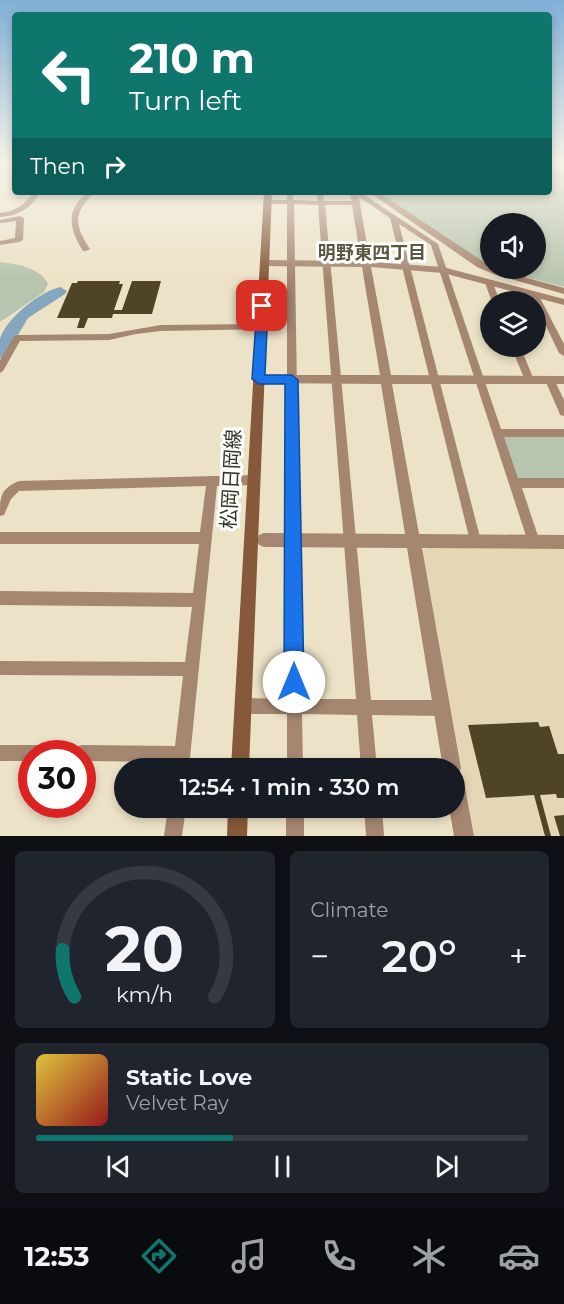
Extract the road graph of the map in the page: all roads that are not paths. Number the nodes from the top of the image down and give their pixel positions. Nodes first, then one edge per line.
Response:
1 (32, 202) edge
2 (81, 202) edge
3 (268, 202) edge
4 (290, 202) edge
5 (321, 202) edge
6 (356, 202) edge
7 (366, 202) edge
8 (388, 202) edge
9 (393, 216) junction
10 (2, 219) edge
11 (0, 243) edge
12 (86, 249) dead end
13 (264, 264) junction
14 (291, 264) junction
15 (327, 264) junction
16 (366, 264) junction
17 (405, 267) junction
18 (443, 270) junction
19 (489, 283) junction
20 (492, 291) edge
21 (522, 291) edge
22 (564, 291) edge
23 (546, 297) edge
24 (564, 302) edge
25 (546, 318) edge
26 (261, 327) junction
27 (564, 353) edge
28 (520, 357) edge
29 (0, 369) edge
30 (259, 379) junction
31 (292, 380) junction
32 (336, 380) junction
33 (386, 380) junction
34 (434, 380) junction
35 (480, 380) junction
36 (529, 380) junction
37 (550, 380) junction
38 (564, 381) edge
39 (564, 412) edge
40 (497, 433) junction
41 (564, 433) edge
42 (254, 480) junction
43 (212, 481) junction
44 (514, 483) junction
45 (564, 483) edge
46 (0, 511) edge
47 (0, 538) edge
48 (206, 538) junction
49 (264, 540) dead end
50 (293, 540) junction
51 (350, 541) junction
52 (413, 541) junction
53 (475, 542) junction
54 (534, 542) junction
55 (564, 542) edge
56 (0, 598) edge
57 (199, 600) junction
58 (0, 668) edge
59 (192, 669) junction
60 (243, 706) junction
61 (294, 706) junction
62 (364, 707) junction
63 (442, 708) junction
64 (0, 753) edge
65 (18, 753) edge
66 (96, 754) edge
67 (144, 758) edge
68 (182, 758) edge
69 (240, 758) edge
70 (294, 758) edge
71 (368, 758) edge
72 (450, 758) edge
73 (176, 818) edge
74 (238, 818) edge
75 (295, 818) edge
76 (374, 818) edge
77 (461, 818) edge
78 (174, 836) edge
79 (237, 836) edge
80 (295, 836) edge
81 (375, 836) edge
82 (464, 836) edge

1 - 10 street
2 - 12 street
3 - 13 main road, 松岡日岡線
4 - 14 street
5 - 15 street
6 - 16 street
7 - 9 street
8 - 22 street
9 - 17 street
9 - 18 street
10 - 11 street
13 - 14 street
13 - 26 main road, 松岡日岡線
14 - 15 street
14 - 31 street
15 - 16 street
15 - 32 street
16 - 17 street
16 - 33 street
17 - 18 street
17 - 34 street
18 - 19 street
18 - 35 street
19 - 20 street
19 - 21 street
23 - 24 street
25 - 27 street
26 - 29 street
26 - 30 main road, 松岡日岡線
28 - 36 street
30 - 31 street
30 - 42 main road, 松岡日岡線
31 - 32 street
31 - 50 street
32 - 33 street
32 - 51 street
33 - 34 street
33 - 52 street
34 - 35 street
34 - 53 street
35 - 36 street
35 - 40 street
36 - 37 street
37 - 38 street
37 - 39 street
40 - 41 street
40 - 44 street
42 - 43 street
42 - 60 main road, 松岡日岡線
43 - 46 street
43 - 48 street
44 - 45 street
44 - 54 street
47 - 48 street
48 - 57 street
49 - 50 street
50 - 51 street
50 - 61 street
51 - 52 street
51 - 62 street
52 - 53 street
52 - 63 street
53 - 54 street
54 - 55 street
56 - 57 street
57 - 59 street
58 - 59 street
59 - 68 street
60 - 61 street
60 - 69 main road, 松岡日岡線
61 - 62 street
61 - 70 street
62 - 63 street
62 - 71 street
63 - 72 street
64 - 65 street
66 - 67 street
73 - 78 street
74 - 79 main road
75 - 80 street
76 - 81 street
77 - 82 street

